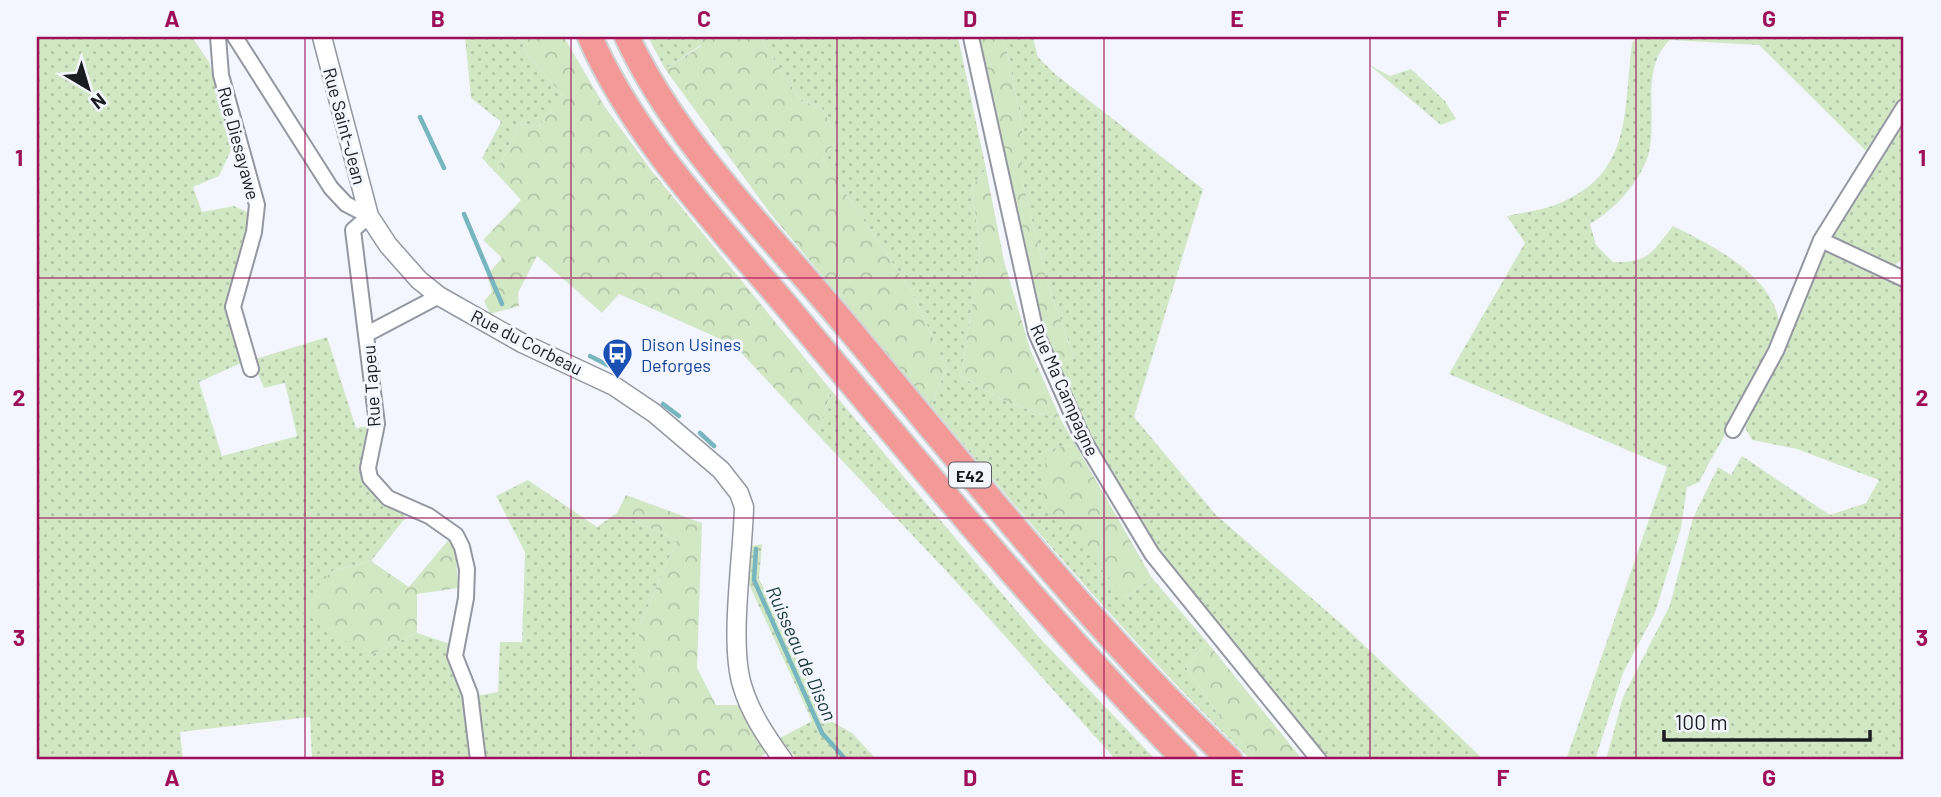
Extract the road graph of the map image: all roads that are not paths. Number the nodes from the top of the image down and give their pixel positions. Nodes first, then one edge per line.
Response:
1 (218, 37) edge
2 (235, 37) edge
3 (322, 37) edge
4 (590, 37) edge
5 (627, 37) edge
6 (971, 37) edge
7 (1904, 107) edge
8 (369, 216) junction
9 (1822, 240) junction
10 (1904, 279) edge
11 (439, 296) junction
12 (367, 334) junction
13 (251, 369) dead end
14 (1733, 430) dead end
15 (478, 760) edge
16 (783, 760) edge
17 (1185, 760) edge
18 (1230, 760) edge
19 (1319, 760) edge

1 - 13 street, Rue Diesayawe
2 - 8 street, Rue Diesayawe
3 - 8 street, Rue Saint-Jean
4 - 17 highway, E42
5 - 18 highway, E42
6 - 19 street, Rue Ma Campagne
7 - 9 street
8 - 11 street, Rue du Corbeau
8 - 12 street, Rue Tapeu
9 - 10 street
9 - 14 street
11 - 12 street
11 - 16 street, Rue du Corbeau
12 - 15 street, Rue Tapeu

